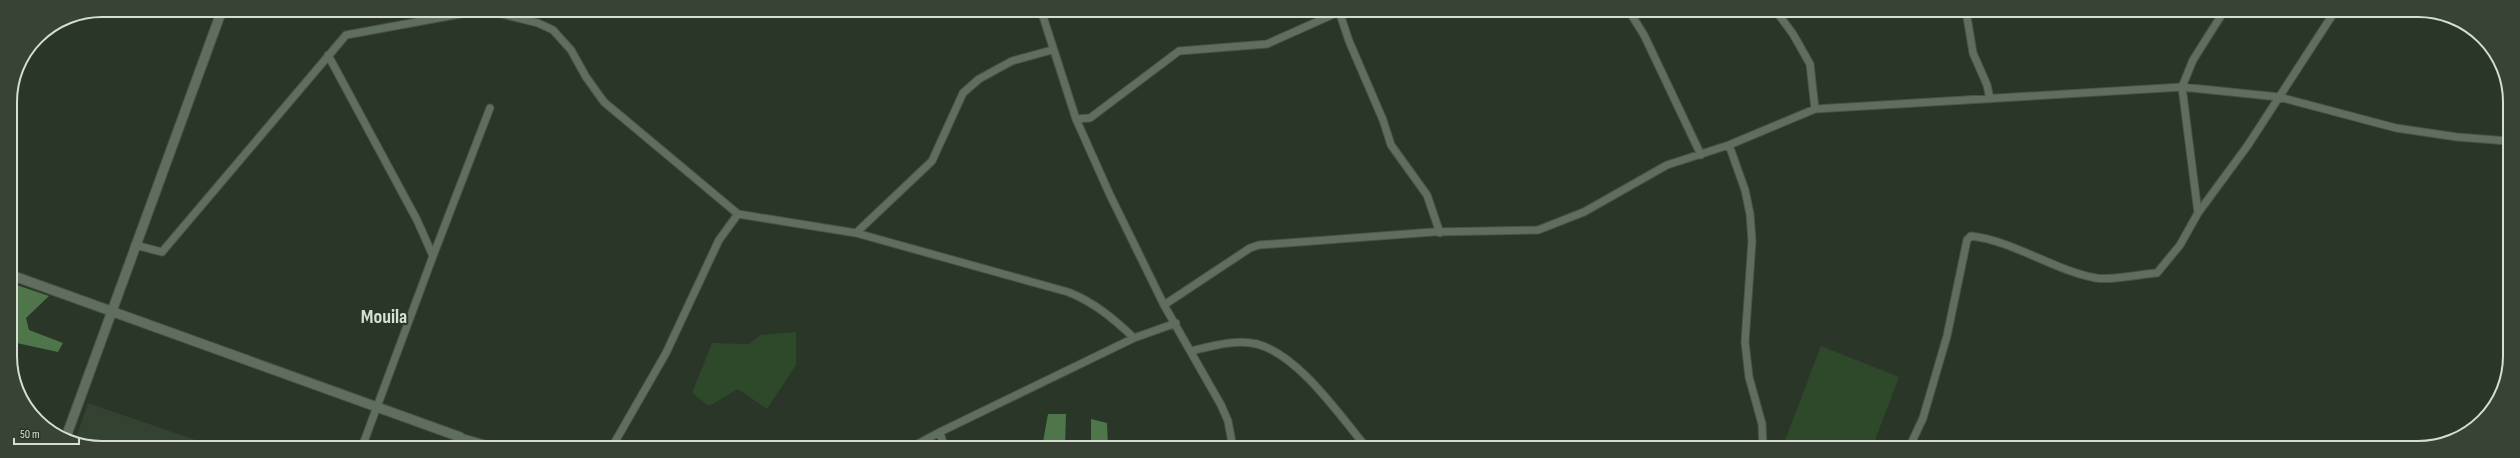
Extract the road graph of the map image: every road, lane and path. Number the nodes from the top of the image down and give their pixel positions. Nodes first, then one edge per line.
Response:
1 (219, 17) edge
2 (444, 17) edge
3 (516, 17) edge
4 (1043, 17) edge
5 (1330, 17) edge
6 (1343, 17) edge
7 (1633, 17) edge
8 (1780, 17) edge
9 (1967, 17) edge
10 (2220, 17) edge
11 (2331, 17) edge
12 (1052, 50) junction
13 (328, 55) junction
14 (2182, 86) junction
15 (2279, 97) junction
16 (1990, 99) junction
17 (490, 108) dead end
18 (1815, 109) junction
19 (1076, 119) junction
20 (2503, 141) edge
21 (1729, 145) junction
22 (1701, 155) junction
23 (2198, 213) junction
24 (738, 214) junction
25 (856, 233) junction
26 (1440, 233) junction
27 (135, 245) junction
28 (433, 256) junction
29 (17, 277) edge
30 (1164, 305) junction
31 (112, 312) junction
32 (1176, 323) junction
33 (1134, 338) junction
34 (1191, 351) junction
35 (377, 407) junction
36 (940, 432) junction
37 (67, 434) edge
38 (460, 437) junction
39 (364, 441) edge
40 (460, 441) edge
41 (474, 441) edge
42 (615, 441) edge
43 (924, 441) edge
44 (942, 441) edge
45 (1232, 441) edge
46 (1361, 441) edge
47 (1762, 441) edge
48 (1912, 441) edge

1 - 27 street
2 - 13 street
3 - 24 street
4 - 12 street
5 - 19 street
6 - 26 street
7 - 22 street
8 - 18 street
9 - 16 street
10 - 14 street
11 - 15 street
12 - 19 street
12 - 25 street
13 - 27 street
13 - 28 street
14 - 15 street
14 - 16 street
14 - 23 street
15 - 20 street
15 - 23 street
16 - 18 street
17 - 28 street
18 - 21 street
19 - 30 street
21 - 22 street
21 - 47 street
22 - 26 street
23 - 48 street
24 - 25 street
24 - 42 street
25 - 33 street
26 - 30 street
27 - 31 street
28 - 35 street
29 - 31 street
30 - 32 street
31 - 35 street
31 - 37 street
32 - 33 street
32 - 34 street
33 - 36 street
34 - 45 street
34 - 46 street
35 - 38 street
35 - 39 street
36 - 43 street
36 - 44 street
38 - 40 street
38 - 41 street

